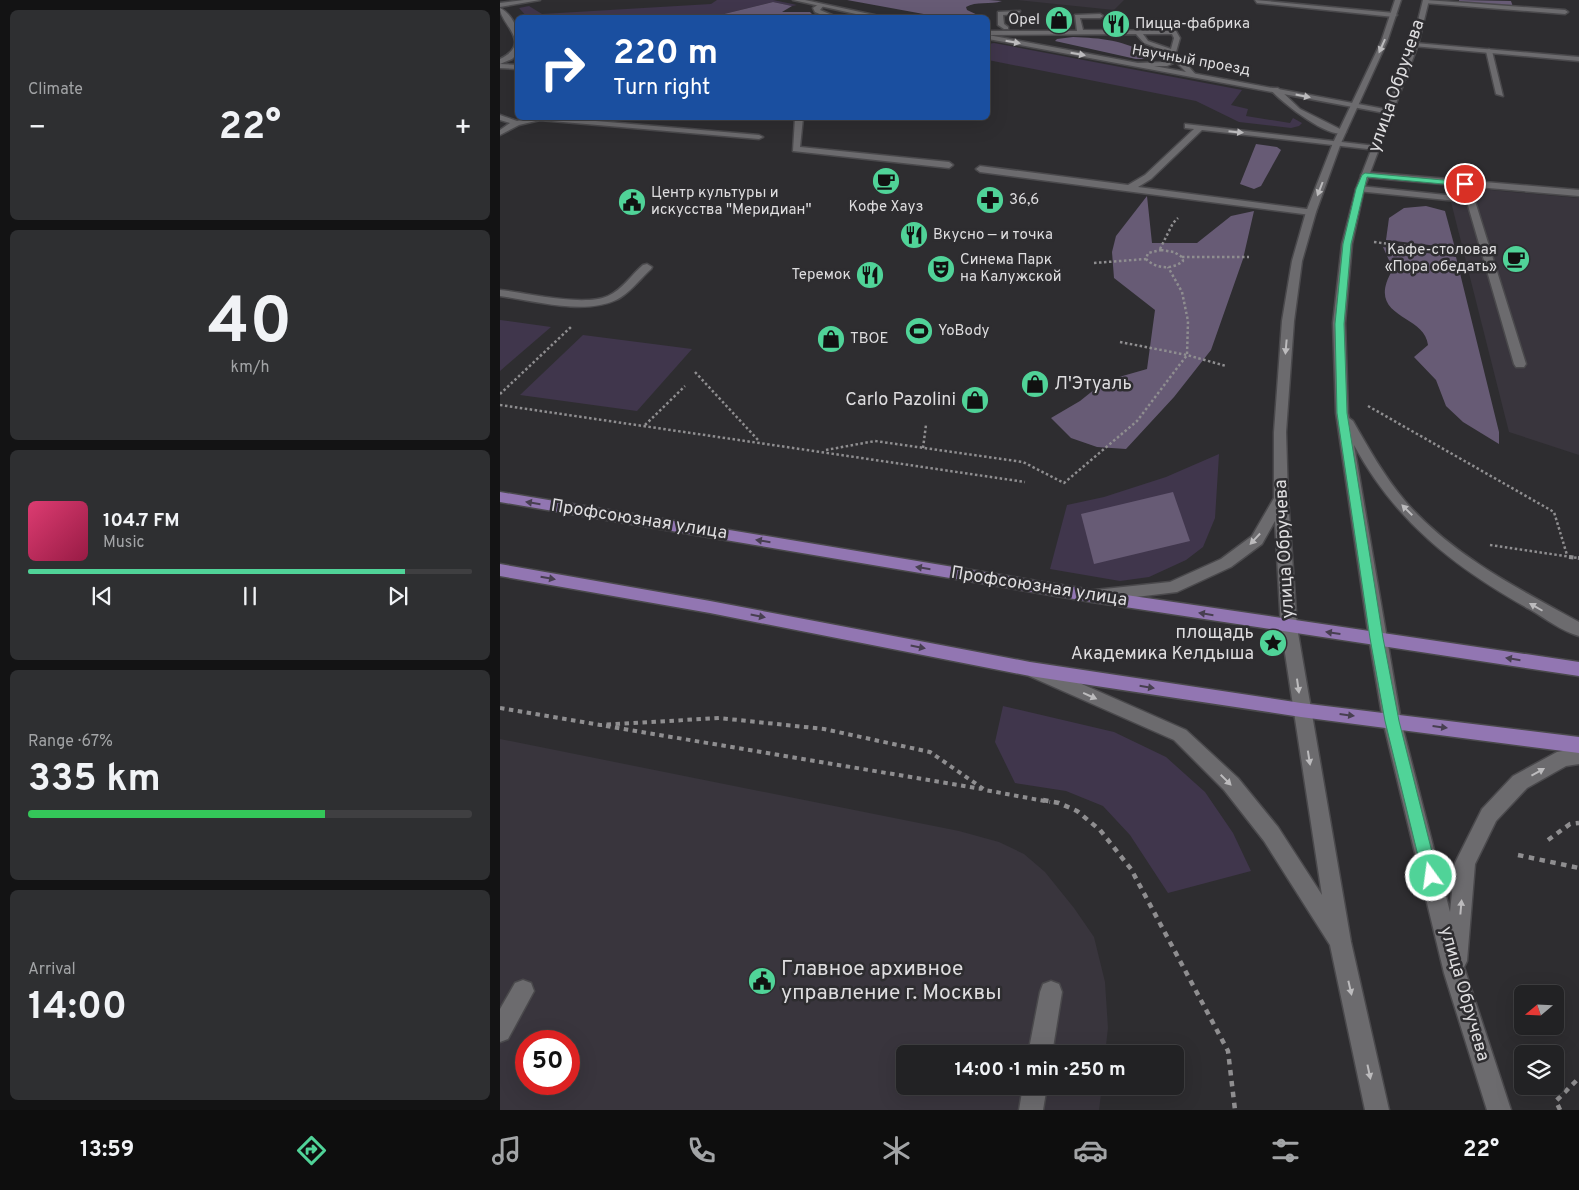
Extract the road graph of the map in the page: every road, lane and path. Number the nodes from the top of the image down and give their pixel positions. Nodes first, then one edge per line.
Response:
1 (537, 0) edge
2 (796, 0) edge
3 (1315, 0) edge
4 (1398, 0) edge
5 (1257, 1) edge
6 (1426, 1) edge
7 (821, 2) edge
8 (500, 5) edge
9 (1312, 7) junction
10 (500, 10) edge
11 (1018, 12) dead end
12 (1069, 12) dead end
13 (1565, 12) dead end
14 (828, 15) edge
15 (873, 15) edge
16 (1077, 16) junction
17 (1100, 16) dead end
18 (1394, 16) junction
19 (1015, 24) dead end
20 (1069, 24) dead end
21 (1078, 24) junction
22 (1006, 28) junction
23 (996, 32) junction
24 (1080, 32) junction
25 (1138, 32) junction
26 (515, 33) edge
27 (990, 33) edge
28 (990, 38) edge
29 (1415, 46) junction
30 (1489, 51) junction
31 (515, 52) edge
32 (1173, 52) junction
33 (1579, 59) edge
34 (1177, 60) junction
35 (500, 64) edge
36 (1138, 65) junction
37 (515, 66) edge
38 (1192, 75) junction
39 (1275, 90) junction
40 (1500, 94) dead end
41 (1355, 106) junction
42 (1390, 112) junction
43 (500, 117) edge
44 (530, 120) edge
45 (563, 120) edge
46 (799, 120) edge
47 (516, 123) junction
48 (1188, 126) dead end
49 (1200, 128) junction
50 (1342, 132) junction
51 (500, 133) edge
52 (759, 137) dead end
53 (1337, 143) junction
54 (1376, 148) junction
55 (949, 165) dead end
56 (980, 169) dead end
57 (1365, 175) junction
58 (1128, 189) junction
59 (1360, 189) junction
60 (1579, 193) edge
61 (1195, 198) junction
62 (1311, 212) junction
63 (1370, 242) dead end
64 (1160, 250) junction
65 (1487, 256) junction
66 (1182, 257) junction
67 (1248, 257) dead end
68 (1146, 259) junction
69 (1094, 263) dead end
70 (646, 267) dead end
71 (1168, 267) junction
72 (500, 293) edge
73 (582, 303) junction
74 (1120, 342) dead end
75 (1187, 355) junction
76 (1520, 364) dead end
77 (1226, 366) dead end
78 (695, 372) dead end
79 (685, 386) dead end
80 (500, 394) edge
81 (1364, 403) dead end
82 (500, 404) edge
83 (1342, 413) junction
84 (926, 425) dead end
85 (645, 426) junction
86 (759, 442) junction
87 (923, 448) junction
88 (823, 451) junction
89 (1025, 482) dead end
90 (500, 497) edge
91 (1281, 498) junction
92 (1482, 544) dead end
93 (1567, 555) junction
94 (1579, 558) edge
95 (500, 570) edge
96 (1092, 596) junction
97 (1289, 627) junction
98 (1579, 630) edge
99 (1377, 638) junction
100 (1030, 669) junction
101 (1579, 669) edge
102 (500, 708) edge
103 (1301, 710) junction
104 (1392, 721) junction
105 (600, 725) junction
106 (1579, 745) edge
107 (1579, 756) edge
108 (985, 790) junction
109 (1579, 823) edge
110 (1548, 840) dead end
111 (1518, 855) dead end
112 (1579, 868) edge
113 (1340, 942) junction
114 (1455, 972) junction
115 (523, 991) dead end
116 (1051, 992) dead end
117 (500, 1031) edge
118 (1042, 1045) edge
119 (1579, 1078) edge
120 (1033, 1095) edge
121 (1030, 1110) edge
122 (1235, 1110) edge
123 (1377, 1110) edge
124 (1498, 1110) edge
125 (1560, 1110) edge

1 - 8 main road
2 - 7 main road
3 - 9 main road
4 - 18 main road, улица Обручева
5 - 9 main road
6 - 13 main road
6 - 29 main road, улица Обручева
7 - 14 main road
7 - 15 main road
9 - 18 main road
10 - 26 main road
11 - 22 main road
12 - 16 main road
16 - 17 main road
16 - 21 main road
18 -> 41 main road, улица Обручева
19 - 22 main road
20 - 21 main road
21 - 24 main road
22 - 23 main road
23 - 24 main road
23 - 27 main road
24 - 25 main road
25 - 32 main road
25 - 32 main road
28 -> 36 main road, Научный проезд
29 - 30 main road
29 - 42 main road, улица Обручева
30 - 33 main road
30 - 40 main road
31 - 35 main road
32 - 34 main road
34 - 36 main road
34 - 38 main road
35 - 37 main road
36 - 38 main road, Научный проезд
38 - 39 main road, Научный проезд
39 -> 41 main road, Научный проезд
39 - 50 main road
41 - 42 main road, Научный проезд
41 - 50 main road, улица Обручева
42 - 54 main road, улица Обручева
43 - 47 main road
44 - 47 main road
45 - 52 main road
46 - 55 main road
47 - 51 main road
48 - 49 main road
49 -> 53 main road
49 - 58 main road
50 - 53 main road, улица Обручева
53 - 54 main road
53 -> 62 main road, улица Обручева
54 - 57 main road, улица Обручева
56 - 58 main road
57 - 59 main road, улица Обручева
57 - 60 main road
58 - 61 main road
59 - 65 main road
59 - 83 main road, улица Обручева
61 - 62 main road
61 - 64 path
62 -> 91 main road, улица Обручева
63 - 65 path
64 - 66 path
64 - 68 path
65 - 76 main road
66 - 67 path
66 - 71 path
68 - 69 path
68 - 71 path
70 - 73 main road
71 - 75 path
72 - 73 main road
73 - 80 path
74 - 75 path
75 - 77 path
75 - 87 path
78 - 86 path
79 - 85 path
81 - 93 path
82 - 85 path
98 -> 83 main road
83 - 99 main road, улица Обручева
84 - 87 path
85 - 86 path
86 - 88 path
87 - 88 path
88 - 89 path
96 -> 90 main road, Профсоюзная улица
91 -> 96 main road
91 - 97 main road, улица Обручева
92 - 93 path
93 - 94 path
95 -> 100 main road
97 -> 96 main road, Профсоюзная улица
99 -> 97 main road, Профсоюзная улица
97 -> 103 main road, улица Обручева
101 -> 99 main road, Профсоюзная улица
99 - 104 main road, улица Обручева
100 -> 103 main road
100 -> 113 main road
102 - 105 path
103 -> 104 main road
103 -> 113 main road, улица Обручева
104 -> 106 main road
104 - 114 main road, улица Обручева
105 - 108 path
105 - 108 path
114 -> 107 main road
108 - 122 path
109 - 110 path
111 - 112 path
113 -> 123 main road, улица Обручева
114 - 124 main road, улица Обручева
115 - 117 main road
116 - 118 main road
119 - 125 path
120 - 121 main road

